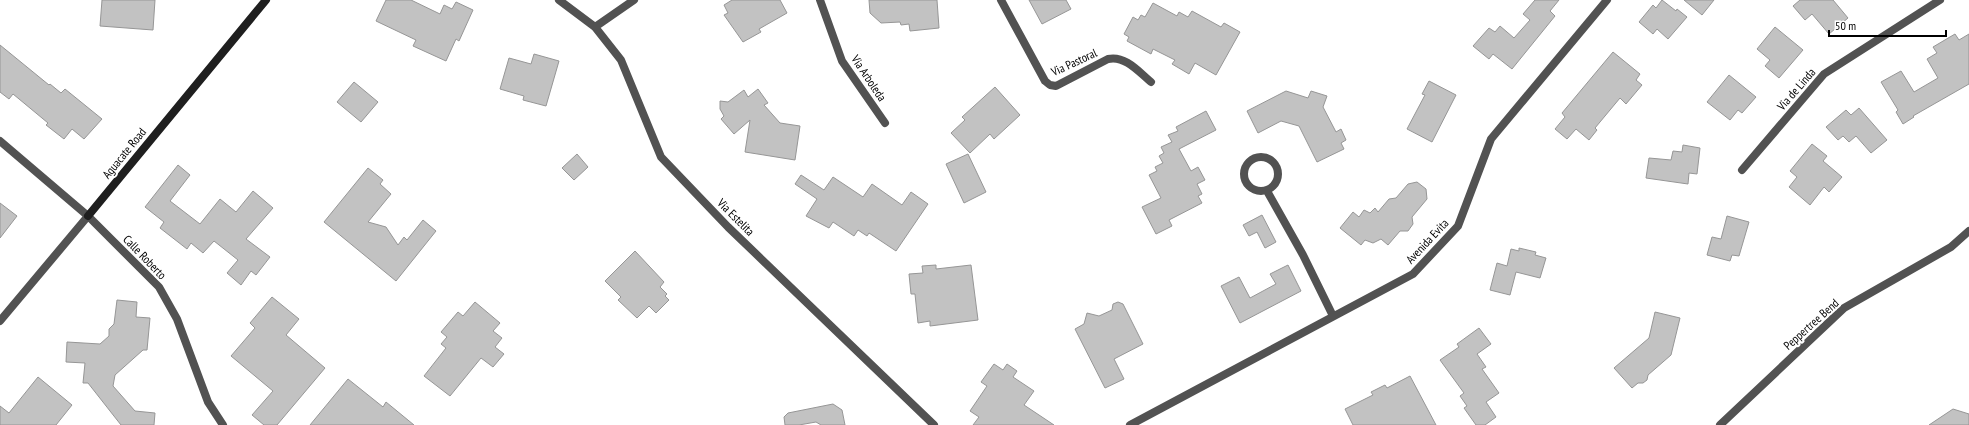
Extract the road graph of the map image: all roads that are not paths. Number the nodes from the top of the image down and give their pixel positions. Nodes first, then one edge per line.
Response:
1 (266, 0) edge
2 (559, 0) edge
3 (634, 0) edge
4 (820, 0) edge
5 (1000, 0) edge
6 (1607, 0) edge
7 (1940, 0) edge
8 (594, 27) junction
9 (1151, 82) dead end
10 (885, 123) dead end
11 (0, 141) edge
12 (1742, 170) dead end
13 (1266, 191) junction
14 (88, 216) junction
15 (1969, 230) edge
16 (1333, 316) junction
17 (0, 321) edge
18 (223, 425) edge
19 (934, 425) edge
20 (1130, 425) edge
21 (1720, 425) edge

1 - 14 street, Aguacate Road
2 - 8 street, Via Estelita
3 - 8 street
4 - 10 street, Via Arboleda
5 - 9 street, Via Pastoral
6 - 16 street, Avenida Evita
7 - 12 street, Via de Linda
8 - 19 street, Via Estelita
11 - 14 street, Calle Roberto
13 - 13 street
13 - 16 street
14 - 17 street, Aguacate Road
14 - 18 street, Calle Roberto
15 - 21 street, Peppertree Bend
16 - 20 street, Avenida Evita

